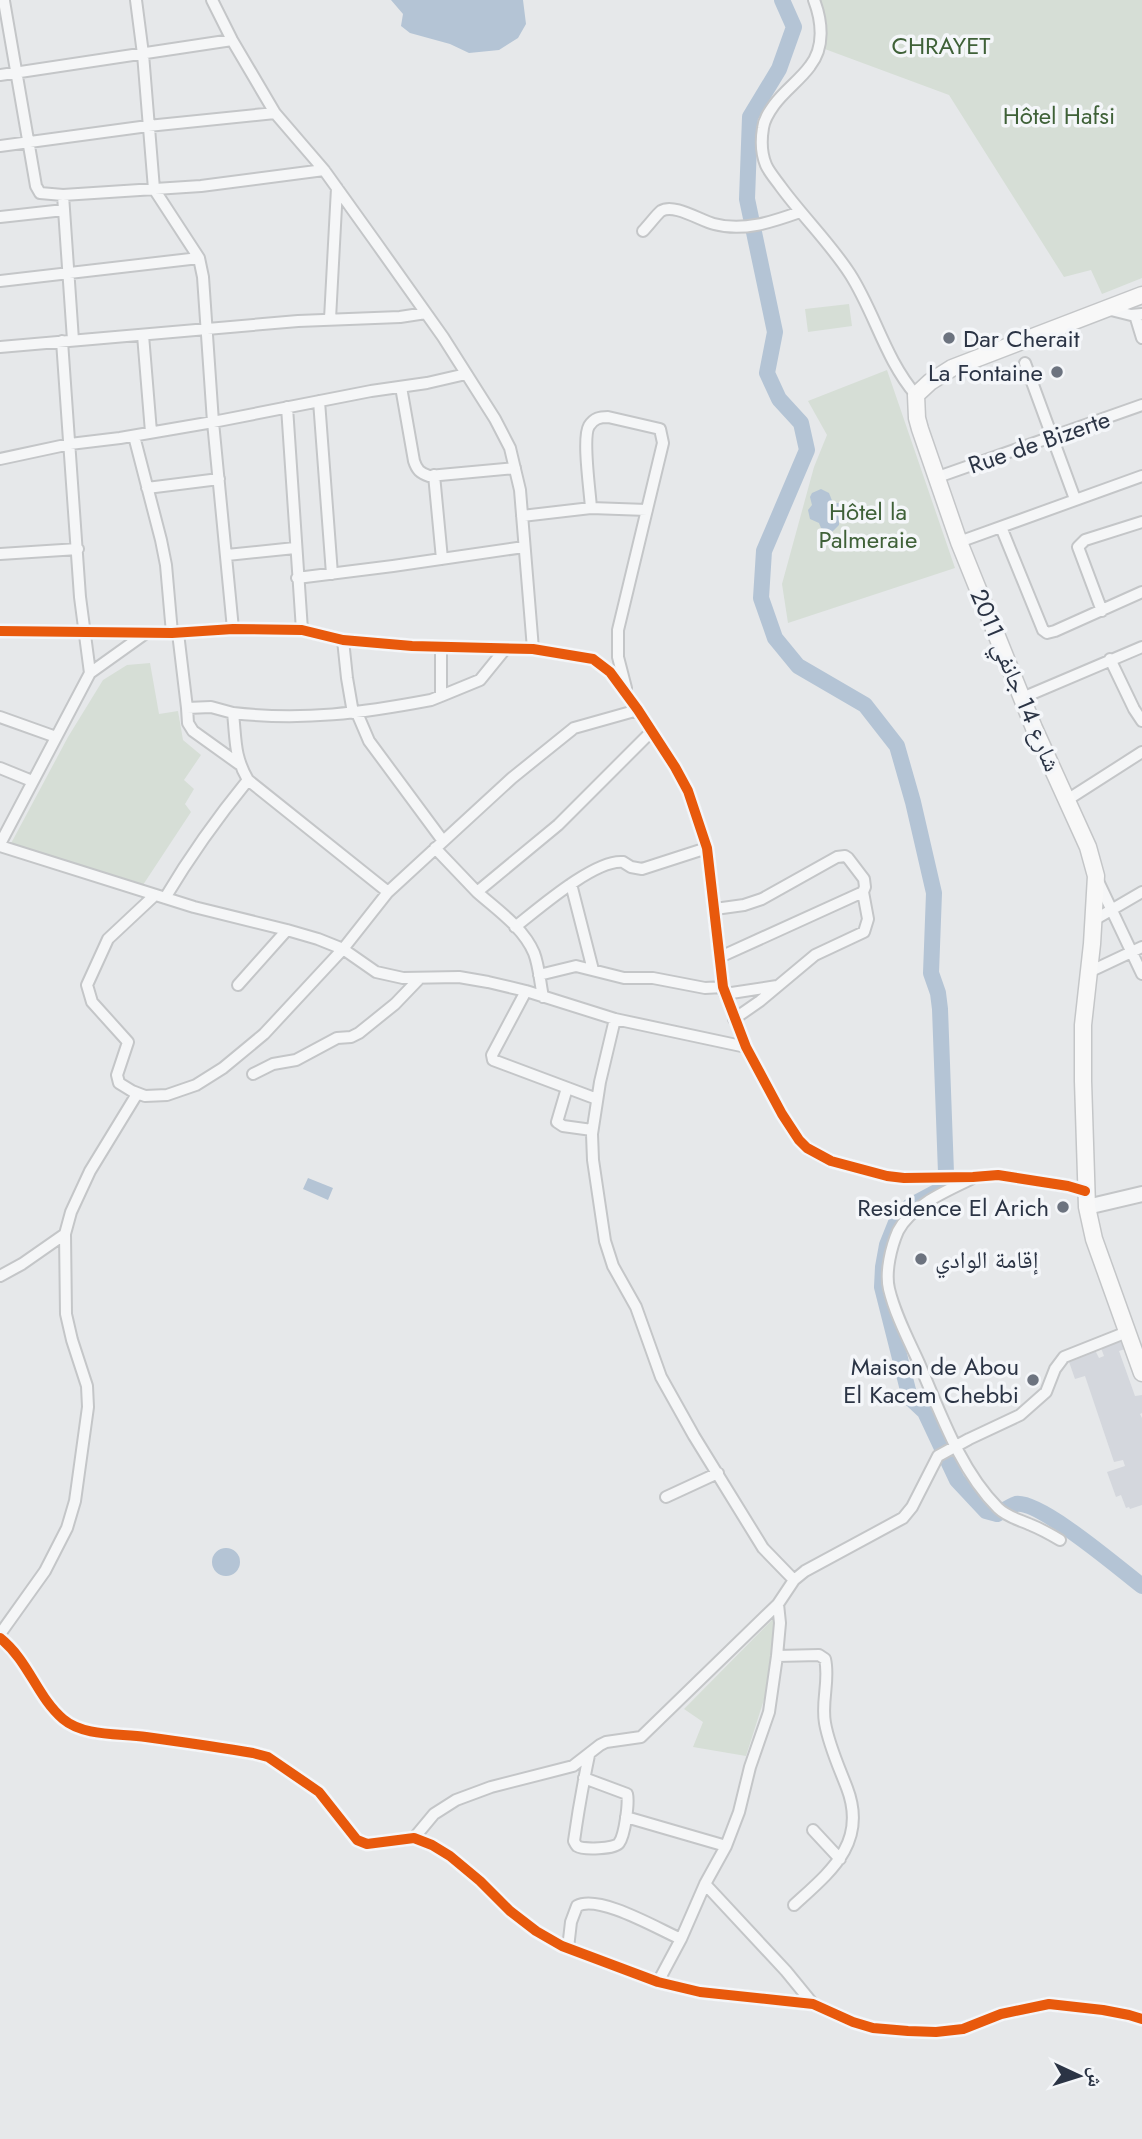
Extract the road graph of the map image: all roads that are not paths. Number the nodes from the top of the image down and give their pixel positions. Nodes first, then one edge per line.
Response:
1 (136, 0) edge
2 (212, 0) edge
3 (814, 0) edge
4 (5, 1) edge
5 (232, 40) junction
6 (143, 54) junction
7 (16, 73) junction
8 (0, 75) edge
9 (275, 113) junction
10 (148, 126) junction
11 (29, 142) junction
12 (0, 146) edge
13 (324, 170) junction
14 (337, 188) junction
15 (154, 189) junction
16 (62, 195) junction
17 (64, 210) junction
18 (800, 212) junction
19 (0, 217) edge
20 (643, 231) dead end
21 (199, 258) junction
22 (68, 273) junction
23 (0, 281) edge
24 (1142, 295) edge
25 (1105, 308) junction
26 (426, 313) junction
27 (1139, 315) edge
28 (330, 320) junction
29 (207, 329) junction
30 (143, 335) junction
31 (1142, 338) edge
32 (68, 340) junction
33 (0, 347) edge
34 (1025, 363) dead end
35 (466, 374) junction
36 (401, 387) junction
37 (916, 395) junction
38 (319, 401) junction
39 (1142, 405) edge
40 (288, 407) junction
41 (213, 422) junction
42 (151, 432) junction
43 (134, 436) junction
44 (1052, 437) junction
45 (70, 444) junction
46 (0, 459) edge
47 (515, 468) junction
48 (434, 475) junction
49 (1142, 476) edge
50 (935, 478) junction
51 (219, 479) junction
52 (147, 488) junction
53 (1075, 499) junction
54 (591, 508) junction
55 (647, 510) junction
56 (522, 516) junction
57 (1142, 522) edge
58 (1001, 527) junction
59 (959, 542) junction
60 (524, 547) junction
61 (295, 548) junction
62 (78, 549) junction
63 (0, 554) edge
64 (227, 555) junction
65 (442, 559) junction
66 (332, 574) junction
67 (297, 578) junction
68 (1142, 592) edge
69 (1102, 611) junction
70 (233, 629) junction
71 (302, 630) junction
72 (0, 631) edge
73 (84, 633) junction
74 (146, 633) junction
75 (175, 633) junction
76 (343, 640) junction
77 (441, 647) junction
78 (1142, 647) edge
79 (506, 648) junction
80 (533, 649) junction
81 (1110, 659) junction
82 (89, 673) junction
83 (441, 696) junction
84 (628, 697) junction
85 (1022, 698) junction
86 (187, 708) junction
87 (638, 710) junction
88 (233, 713) junction
89 (355, 713) junction
90 (0, 717) edge
91 (1142, 721) edge
92 (652, 731) junction
93 (55, 737) junction
94 (1142, 752) edge
95 (239, 764) junction
96 (0, 768) edge
97 (248, 780) junction
98 (32, 781) junction
99 (1068, 800) junction
100 (439, 844) junction
101 (0, 845) edge
102 (706, 848) junction
103 (1096, 876) junction
104 (571, 884) junction
105 (387, 892) junction
106 (477, 892) junction
107 (863, 892) junction
108 (1142, 892) edge
109 (160, 897) junction
110 (715, 909) junction
111 (1112, 910) junction
112 (1094, 920) junction
113 (515, 927) junction
114 (287, 930) junction
115 (343, 949) junction
116 (1137, 949) edge
117 (720, 957) junction
118 (593, 970) junction
119 (1089, 972) junction
120 (1142, 974) edge
121 (539, 975) junction
122 (419, 979) junction
123 (238, 985) dead end
124 (777, 986) junction
125 (724, 990) junction
126 (526, 991) junction
127 (543, 996) junction
128 (615, 1019) junction
129 (734, 1019) junction
130 (746, 1047) junction
131 (253, 1074) dead end
132 (567, 1088) junction
133 (137, 1094) junction
134 (597, 1099) junction
135 (592, 1130) junction
136 (974, 1177) junction
137 (1142, 1194) edge
138 (1087, 1205) junction
139 (65, 1234) junction
140 (0, 1276) edge
141 (1127, 1332) junction
142 (1142, 1373) edge
143 (952, 1448) junction
144 (718, 1473) junction
145 (666, 1497) dead end
146 (1060, 1540) dead end
147 (794, 1580) junction
148 (778, 1604) junction
149 (0, 1636) edge
150 (777, 1656) junction
151 (589, 1755) junction
152 (584, 1778) junction
153 (625, 1817) junction
154 (813, 1830) dead end
155 (414, 1838) junction
156 (726, 1846) junction
157 (840, 1859) junction
158 (705, 1884) junction
159 (794, 1905) dead end
160 (681, 1939) junction
161 (568, 1948) junction
162 (658, 1982) junction
163 (813, 2004) junction
164 (1142, 2019) edge

1 - 6 street
2 - 5 street
3 - 18 street
4 - 7 street
5 - 6 street
5 - 9 street
6 - 7 street
6 - 10 street
7 - 8 street
7 - 11 street
9 - 10 street
9 - 13 street
10 - 11 street
10 - 15 street
11 - 12 street
11 - 16 street
13 - 14 street
13 - 15 street
14 - 26 street
14 - 28 street
15 - 16 street
15 - 21 street
16 - 17 street
17 - 19 street
17 - 22 street
18 - 20 street
18 - 37 street
21 - 22 street
21 - 29 street
22 - 23 street
22 - 32 street
24 - 25 main road
25 - 27 street
25 - 37 main road
26 - 28 street
26 - 35 street
27 - 31 street
28 - 29 street
29 - 30 street
29 - 41 street
30 - 32 street
30 - 42 street
32 - 33 street
32 - 45 street
34 - 44 street
35 - 36 street
35 - 47 street
36 - 38 street
36 - 48 street
37 - 50 main road, شارع 14 جانفي 2011
38 - 40 street
38 - 66 street
39 - 44 street, Rue de Bizerte
40 - 41 street
40 - 61 street
41 - 42 street
41 - 51 street
42 - 43 street
43 - 45 street
43 - 52 street
44 - 50 street, Rue de Bizerte
44 - 53 street
45 - 46 street
45 - 62 street
47 - 48 street
47 - 56 street
48 - 65 street
49 - 53 street
50 - 59 main road, شارع 14 جانفي 2011
51 - 52 street
51 - 64 street
52 - 75 street
53 - 58 street
54 - 55 street
54 - 55 street
54 - 56 street
55 - 84 street
56 - 60 street
57 - 69 street
58 - 59 street
58 - 69 street
59 - 85 main road, شارع 14 جانفي 2011
60 - 65 street
60 - 80 street
61 - 64 street
61 - 67 street
62 - 63 street
62 - 73 street
64 - 70 street
65 - 66 street
66 - 67 street
67 - 71 street
68 - 69 street
70 - 71 street
70 - 75 street
71 - 76 street
72 - 73 street
73 - 74 street
73 - 82 street
74 - 75 street
74 - 82 street
75 - 86 street
76 - 77 street
76 - 89 street
77 - 79 street
77 - 83 street
78 - 81 street
79 - 80 street
79 - 83 street
80 - 84 street
81 - 85 street
81 - 91 street
82 - 93 street
83 - 89 street
84 - 87 street
85 - 99 main road, شارع 14 جانفي 2011
86 - 88 street
86 - 95 street
87 - 92 street
87 - 100 street
88 - 89 street
88 - 95 street
89 - 100 street
90 - 93 street
92 - 102 street
92 - 106 street
93 - 98 street
94 - 99 street
95 - 97 street
96 - 98 street
97 - 105 street
97 - 109 street
98 - 101 street
99 - 103 main road, شارع 14 جانفي 2011
100 - 105 street
100 - 106 street
101 - 109 street
102 - 104 street
102 - 110 street
103 - 111 street
103 - 112 main road, شارع 14 جانفي 2011
104 - 113 street
104 - 118 street
105 - 115 street
106 - 113 street
107 - 110 street
107 - 117 street
107 - 124 street
108 - 111 street
109 - 114 street
109 - 133 street
110 - 117 street
111 - 112 street
111 - 116 street
112 - 119 main road, شارع 14 جانفي 2011
113 - 121 street
114 - 115 street
114 - 123 street
115 - 122 street
115 - 133 street
116 - 119 street
116 - 120 street
117 - 125 street
118 - 121 street
118 - 125 street
119 - 138 main road, شارع 14 جانفي 2011
121 - 127 street
122 - 126 street
122 - 131 street
124 - 125 street
124 - 129 street
125 - 129 street
126 - 127 street
126 - 132 street
127 - 128 street
128 - 130 street
128 - 134 street
129 - 130 street
130 - 136 street
132 - 134 street
132 - 135 street
133 - 139 street
134 - 135 street
135 - 144 street
136 - 138 street
136 - 143 street
137 - 138 street
138 - 141 main road, شارع 14 جانفي 2011
139 - 140 street
139 - 149 street
141 - 142 main road, شارع 14 جانفي 2011
141 - 143 street
143 - 146 street
143 - 147 street
144 - 145 street
144 - 147 street
147 - 148 street
148 - 150 street
148 - 151 street
149 - 155 street
150 - 156 street
150 - 157 street
151 - 152 street
151 - 155 street
152 - 153 street
152 - 153 street
153 - 156 street
154 - 157 street
155 - 161 street
156 - 158 street
157 - 159 street
158 - 160 street
158 - 163 street
160 - 161 street
160 - 162 street
161 - 162 street
162 - 163 street
163 - 164 street

